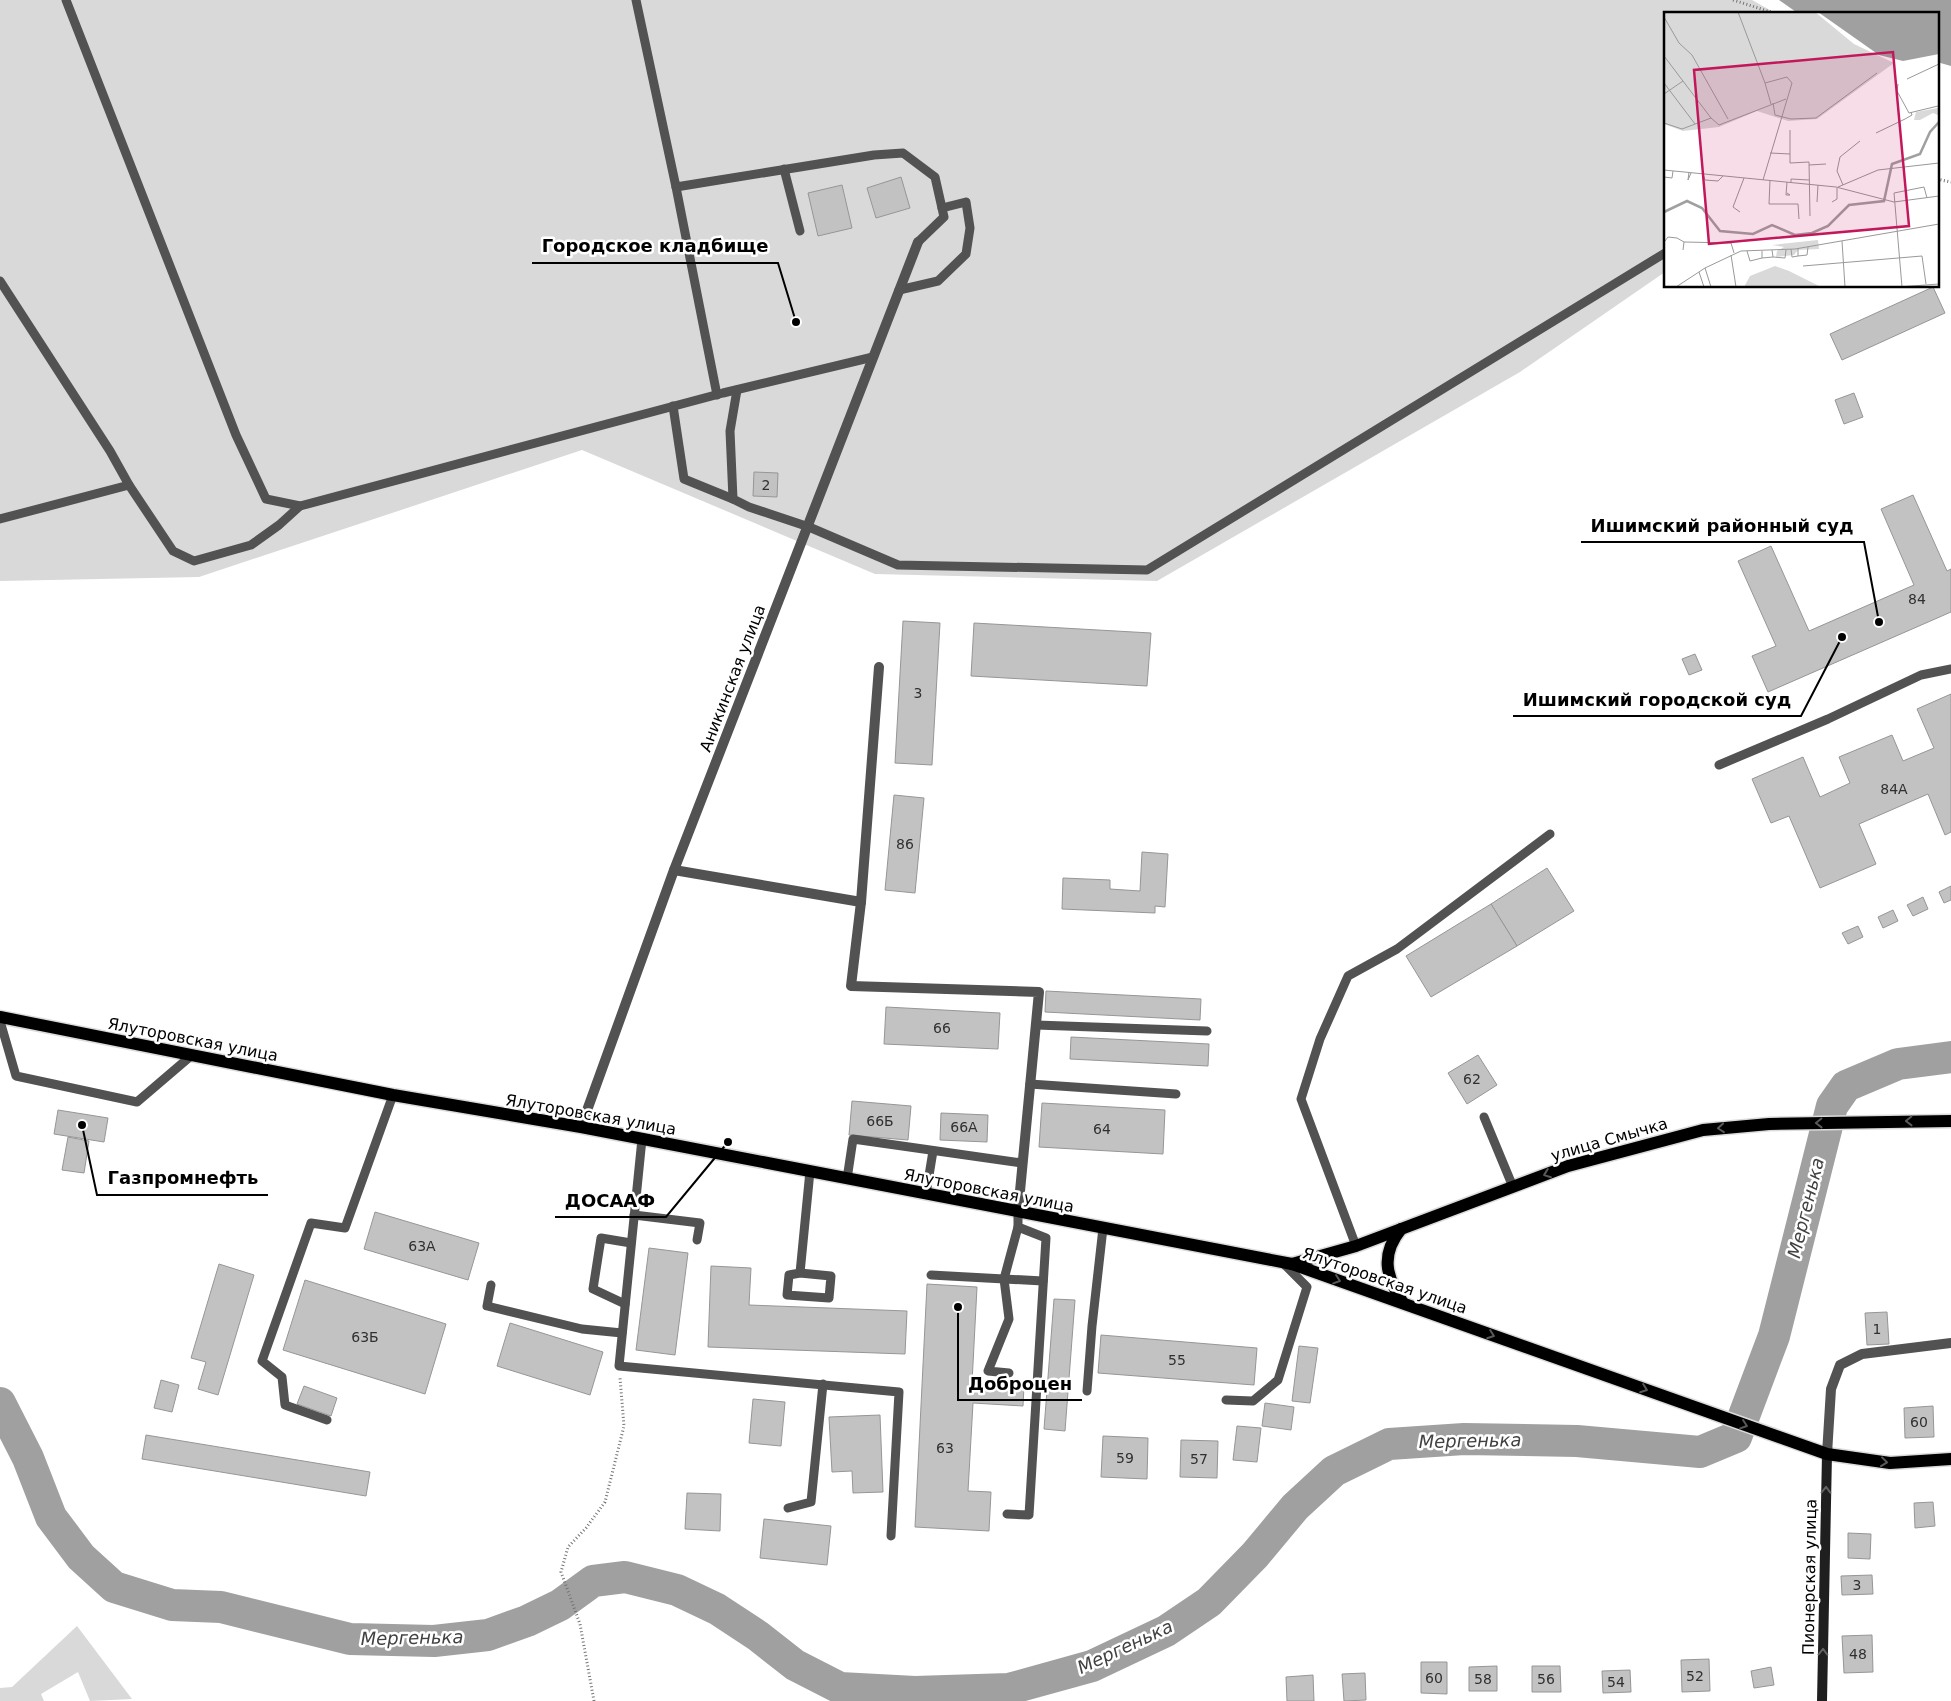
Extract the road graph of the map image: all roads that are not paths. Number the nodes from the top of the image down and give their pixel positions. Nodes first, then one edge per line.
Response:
1 (66, 0) edge
2 (636, 0) edge
3 (784, 170) junction
4 (676, 187) junction
5 (942, 208) junction
6 (800, 231) dead end
7 (918, 242) joint
8 (1664, 255) edge
9 (0, 281) edge
10 (899, 290) junction
11 (873, 357) junction
12 (737, 390) junction
13 (717, 395) junction
14 (674, 406) junction
15 (129, 485) junction
16 (733, 499) junction
17 (300, 506) junction
18 (0, 519) edge
19 (808, 527) junction
20 (879, 667) dead end
21 (1951, 669) edge
22 (1719, 765) dead end
23 (1550, 834) dead end
24 (674, 870) junction
25 (861, 902) junction
26 (0, 1017) edge
27 (0, 1021) edge
28 (1036, 1025) junction
29 (1207, 1031) dead end
30 (192, 1056) junction
31 (1030, 1084) junction
32 (1176, 1094) dead end
33 (393, 1096) junction
34 (1484, 1117) dead end
35 (1951, 1121) edge
36 (581, 1127) junction
37 (642, 1139) junction
38 (933, 1150) junction
39 (1022, 1163) junction
40 (810, 1171) junction
41 (847, 1178) junction
42 (1513, 1187) junction
43 (926, 1194) junction
44 (1018, 1212) junction
45 (634, 1215) junction
46 (1018, 1227) junction
47 (1103, 1228) junction
48 (1401, 1230) junction
49 (697, 1240) dead end
50 (631, 1243) junction
51 (1356, 1246) junction
52 (1286, 1263) junction
53 (800, 1273) junction
54 (931, 1275) dead end
55 (1004, 1279) junction
56 (1043, 1281) junction
57 (491, 1285) dead end
58 (625, 1304) junction
59 (1403, 1304) junction
60 (622, 1333) junction
61 (1951, 1343) edge
62 (1009, 1372) dead end
63 (823, 1384) junction
64 (1087, 1391) dead end
65 (1226, 1400) dead end
66 (327, 1420) dead end
67 (1827, 1454) junction
68 (1951, 1459) edge
69 (788, 1508) dead end
70 (1007, 1514) dead end
71 (891, 1536) dead end
72 (1822, 1701) edge

1 - 17 lane
2 - 4 lane
3 - 4 lane
3 - 5 lane
3 - 6 lane
4 - 13 lane
5 - 7 lane
5 - 10 lane
7 - 10 street, Аникинская улица
8 - 19 lane
9 - 15 lane
10 - 11 street, Аникинская улица
11 - 12 lane
11 - 19 street, Аникинская улица
12 - 13 lane
12 - 16 lane
13 - 14 lane
14 - 16 lane
14 - 17 lane
15 - 17 lane
15 - 18 lane
16 - 19 lane
19 - 24 street, Аникинская улица
20 - 25 street
21 - 22 lane
23 - 51 lane
24 - 25 street
24 - 36 street, Аникинская улица
25 - 28 street
26 - 30 main road, Ялуторовская улица
27 - 30 lane
28 - 29 lane
28 - 31 street
30 - 33 main road, Ялуторовская улица
31 - 32 lane
31 - 39 street
33 - 36 main road, Ялуторовская улица
33 - 66 lane
34 - 42 lane
35 -> 42 main road, улица Смычка
36 - 37 main road, Ялуторовская улица
37 - 40 main road, Ялуторовская улица
37 - 45 lane
38 - 39 lane
38 - 41 lane
38 - 43 lane
39 - 44 street
40 - 41 main road, Ялуторовская улица
40 - 53 lane
41 - 43 main road, Ялуторовская улица
42 - 48 main road, улица Смычка
43 - 44 main road, Ялуторовская улица
44 - 46 lane
44 - 47 main road, Ялуторовская улица
45 - 49 lane
45 - 50 lane
46 - 55 lane
46 - 56 lane
47 - 52 main road, Ялуторовская улица
47 - 64 lane
48 - 51 main road, улица Смычка
48 - 59 main road
50 - 58 lane
50 - 58 lane
51 - 52 main road, улица Смычка
52 -> 59 main road, Ялуторовская улица
52 - 65 lane
53 - 53 lane
54 - 55 lane
55 - 56 lane
55 - 62 lane
56 - 70 lane
57 - 60 lane
58 - 60 lane
59 -> 67 main road, Ялуторовская улица
60 - 63 lane
61 - 67 street
63 - 69 lane
63 - 71 lane
67 -> 68 main road, Ялуторовская улица
72 -> 67 street, Пионерская улица

